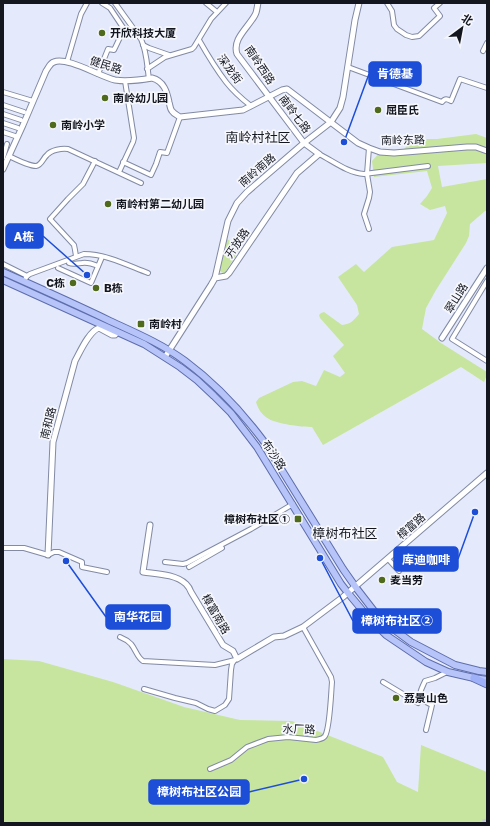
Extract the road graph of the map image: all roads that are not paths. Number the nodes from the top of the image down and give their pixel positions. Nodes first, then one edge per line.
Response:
1 (87, 3) edge
2 (102, 3) edge
3 (115, 3) edge
4 (206, 3) edge
5 (226, 3) edge
6 (258, 3) edge
7 (359, 3) edge
8 (388, 3) edge
9 (440, 3) edge
10 (217, 12) junction
11 (199, 40) junction
12 (487, 43) edge
13 (143, 45) junction
14 (483, 51) dead end
15 (169, 56) junction
16 (67, 62) junction
17 (348, 67) junction
18 (147, 69) junction
19 (98, 74) junction
20 (149, 79) junction
21 (125, 82) junction
22 (487, 88) edge
23 (3, 92) edge
24 (269, 96) junction
25 (33, 101) junction
26 (3, 105) edge
27 (251, 106) junction
28 (24, 112) dead end
29 (3, 114) edge
30 (180, 117) junction
31 (21, 120) dead end
32 (331, 122) junction
33 (3, 123) edge
34 (18, 128) dead end
35 (3, 132) edge
36 (15, 136) dead end
37 (5, 143) edge
38 (304, 144) junction
39 (14, 146) junction
40 (369, 148) junction
41 (487, 151) edge
42 (319, 154) junction
43 (9, 156) junction
44 (3, 158) edge
45 (95, 162) junction
46 (123, 162) junction
47 (428, 166) dead end
48 (3, 169) edge
49 (118, 172) junction
50 (367, 174) junction
51 (141, 183) dead end
52 (369, 229) dead end
53 (76, 256) junction
54 (102, 257) junction
55 (69, 263) dead end
56 (3, 264) edge
57 (98, 266) junction
58 (58, 268) dead end
59 (487, 268) edge
60 (3, 272) edge
61 (148, 273) dead end
62 (215, 278) junction
63 (26, 279) junction
64 (3, 280) edge
65 (487, 281) edge
66 (117, 332) junction
67 (442, 338) dead end
68 (170, 350) junction
69 (165, 357) junction
70 (487, 361) edge
71 (487, 473) edge
72 (294, 505) junction
73 (150, 524) dead end
74 (3, 548) edge
75 (48, 555) junction
76 (388, 559) junction
77 (165, 562) dead end
78 (190, 567) dead end
79 (399, 571) dead end
80 (107, 572) dead end
81 (355, 587) junction
82 (348, 593) junction
83 (374, 611) junction
84 (368, 617) junction
85 (303, 627) junction
86 (120, 637) dead end
87 (236, 660) junction
88 (448, 672) junction
89 (487, 672) edge
90 (474, 678) junction
91 (487, 680) edge
92 (383, 682) dead end
93 (487, 684) edge
94 (144, 689) dead end
95 (418, 703) dead end
96 (426, 730) dead end
97 (210, 769) dead end

1 - 16 street
2 - 19 street
3 - 13 street
4 - 10 street
5 - 10 street
6 - 24 street, 南岭西路
7 - 17 street, 南岭南路
8 - 9 street
10 - 11 street
11 - 15 street
11 - 27 street, 深龙街
12 - 14 street
13 - 15 street
13 - 18 street
15 - 18 street
16 - 19 street, 健民路
16 - 25 street
17 - 22 street
17 - 32 street, 南岭南路
18 - 20 street
19 - 21 street, 健民路
20 - 21 street, 健民路
20 - 30 street
21 - 46 street
23 - 25 street
24 - 27 street
24 - 32 street, 南岭东路
24 - 38 street, 南岭七路
25 - 39 street
26 - 28 street
27 - 30 street
29 - 31 street
30 - 46 street
32 - 38 street, 南岭南路
32 - 40 street, 南岭东路
33 - 34 street
35 - 36 street
37 - 39 street
37 - 44 street
38 - 42 street
38 - 62 street, 南岭南路
39 - 43 street
40 - 41 street, 南岭东路
40 - 50 street
42 - 50 street
42 - 62 street, 开放路
43 - 45 street
43 - 48 street
45 - 49 street
45 - 53 street
46 - 49 street
47 - 50 street
49 - 51 street
50 - 52 street
53 - 54 street
53 - 63 street
54 - 57 street
54 - 61 street
55 - 57 street
56 - 63 street
57 - 58 street
59 - 67 street, 翠山路
60 - 63 main road, 布沙路
62 - 68 street
63 - 68 main road, 布沙路
64 - 66 main road, 布沙路
65 - 70 street
66 - 69 main road, 布沙路
66 - 75 street, 南和路
68 - 69 street
68 - 81 main road, 布沙路
69 - 72 main road, 布沙路
71 - 76 street, 樟富路
72 - 77 street
72 - 78 street
72 - 82 main road, 布沙路
73 - 87 street, 樟富南路
74 - 75 street
75 - 80 street
76 - 79 street
76 - 81 street, 樟富路
81 - 82 street, 樟富路
81 - 83 main road, 布沙路
82 - 84 main road, 布沙路
82 - 85 street
83 - 84 main road
83 - 89 main road, 布沙路
84 - 88 main road, 布沙路
85 - 87 street
85 - 97 street, 水厂路
86 - 87 street
87 - 94 street
88 - 90 main road, 布沙路
88 - 96 street
90 - 91 main road, 布沙路
90 - 93 highway
92 - 95 street

